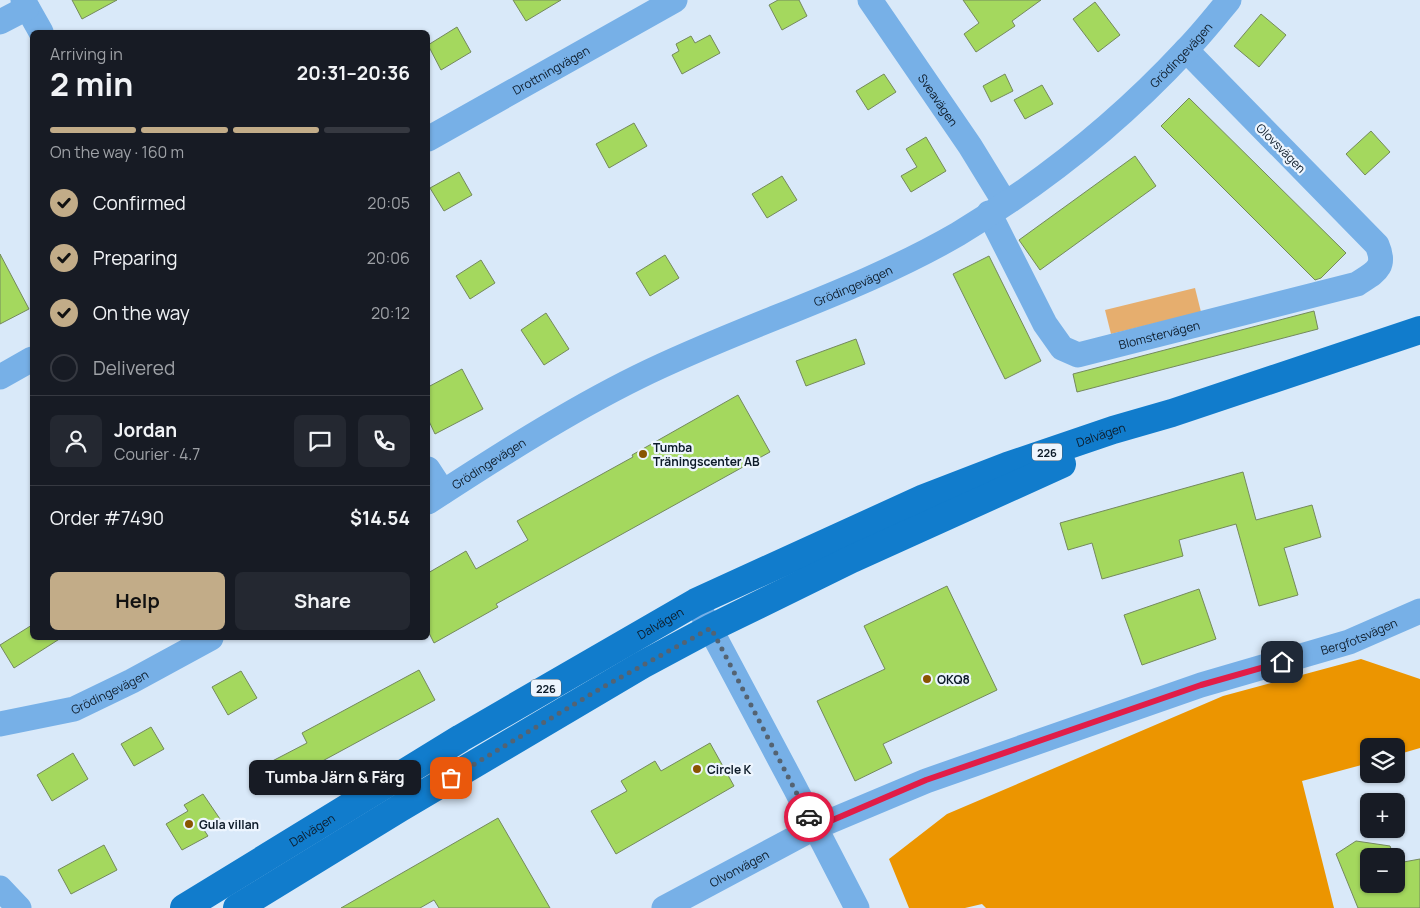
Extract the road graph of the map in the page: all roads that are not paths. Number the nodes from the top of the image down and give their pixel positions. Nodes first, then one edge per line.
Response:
1 (675, 0) edge
2 (1230, 0) edge
3 (879, 3) edge
4 (26, 4) edge
5 (0, 22) edge
6 (40, 30) edge
7 (1186, 50) junction
8 (430, 138) edge
9 (997, 208) junction
10 (1377, 245) joint
11 (1420, 330) edge
12 (30, 360) edge
13 (0, 377) edge
14 (1172, 413) junction
15 (430, 477) edge
16 (435, 497) edge
17 (696, 602) junction
18 (1420, 611) edge
19 (711, 628) junction
20 (207, 640) edge
21 (0, 724) edge
22 (814, 828) junction
23 (0, 888) edge
24 (19, 908) edge
25 (184, 908) edge
26 (237, 908) edge
27 (664, 908) edge
28 (857, 908) edge

1 - 8 street, Drottningvägen
2 - 7 street, Grödingevägen
3 - 9 street, Sveavägen
4 - 5 street
4 - 6 street
7 - 9 street, Grödingevägen
7 - 10 street, Olovsvägen
9 - 10 street, Blomstervägen
9 - 16 street, Grödingevägen
11 - 14 main road, Dalvägen / 226
12 - 13 street
14 - 17 main road, Dalvägen / 226
14 - 19 main road, Dalvägen
15 - 16 street
17 - 19 street
17 - 25 main road, Dalvägen / 226
18 - 22 street, Bergfotsvägen
19 - 22 street
19 - 26 main road, Dalvägen
20 - 21 street, Grödingevägen
22 - 27 street, Olvonvägen
22 - 28 street
23 - 24 street

